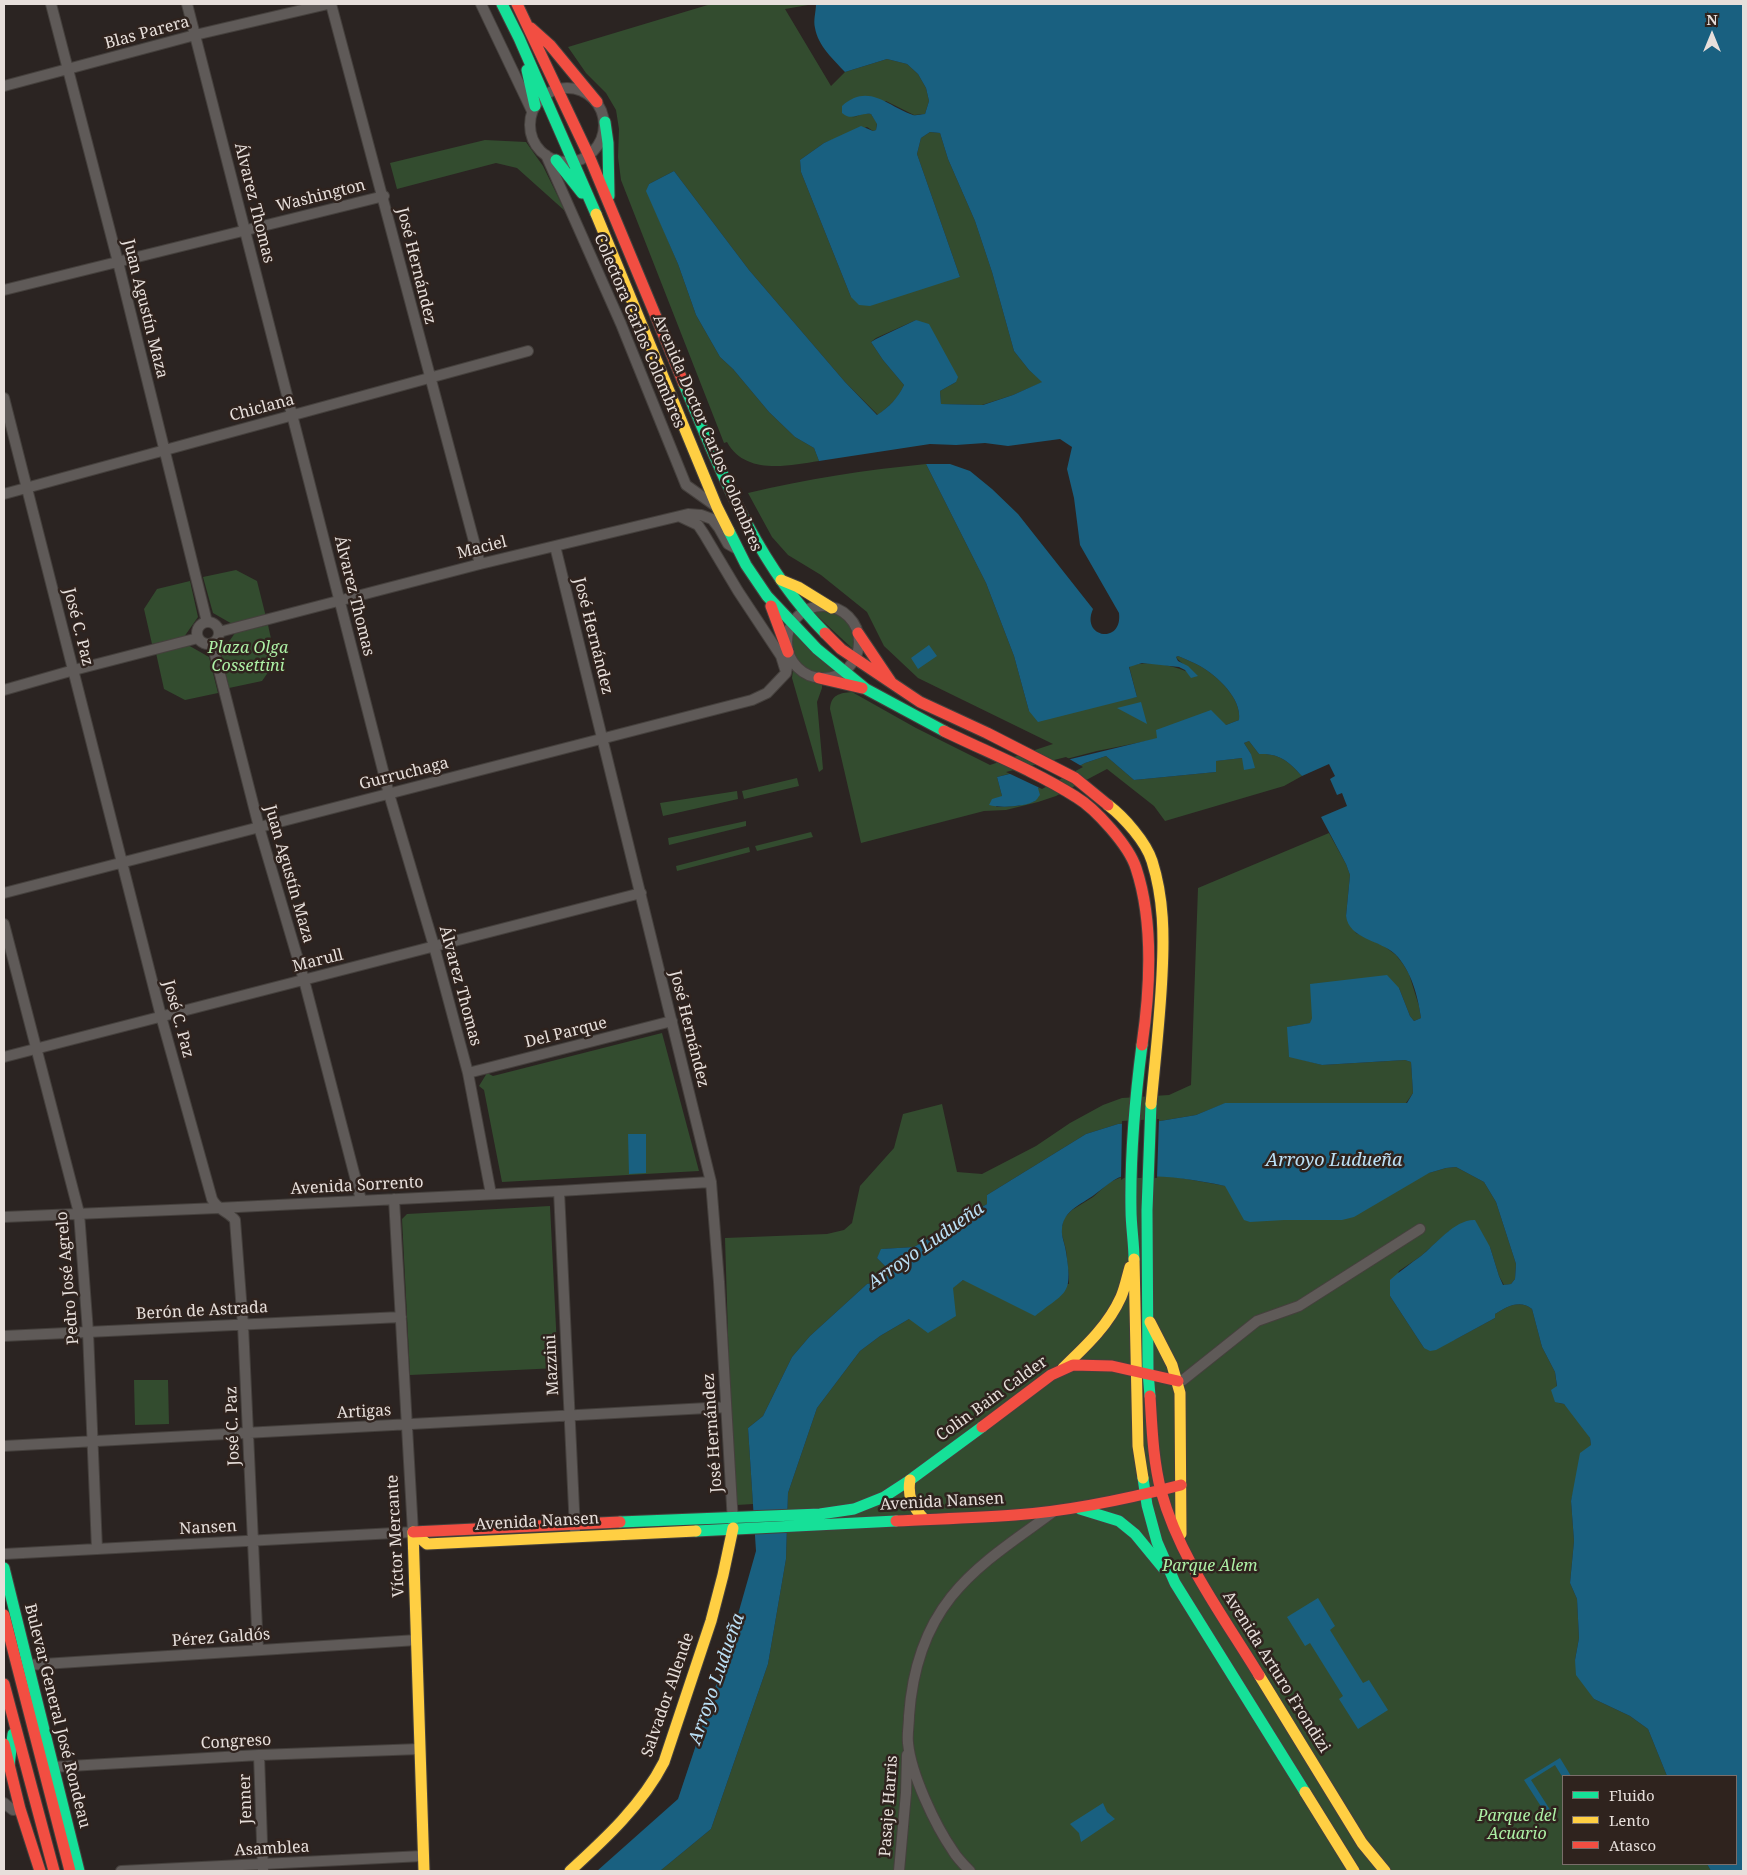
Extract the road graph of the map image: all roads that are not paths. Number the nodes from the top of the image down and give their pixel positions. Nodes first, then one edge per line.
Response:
1 (51, 4) edge
2 (188, 4) edge
3 (329, 4) edge
4 (481, 4) edge
5 (502, 4) edge
6 (517, 4) edge
7 (525, 22) junction
8 (195, 35) junction
9 (519, 38) junction
10 (68, 70) junction
11 (4, 86) edge
12 (557, 89) junction
13 (544, 95) junction
14 (597, 102) junction
15 (534, 109) junction
16 (605, 122) junction
17 (589, 156) junction
18 (551, 158) junction
19 (574, 162) junction
20 (384, 196) junction
21 (592, 205) junction
22 (611, 211) junction
23 (246, 230) junction
24 (118, 262) junction
25 (4, 290) edge
26 (528, 351) dead end
27 (430, 379) junction
28 (4, 398) edge
29 (293, 416) junction
30 (163, 450) junction
31 (27, 488) junction
32 (4, 494) edge
33 (717, 506) junction
34 (679, 516) junction
35 (555, 546) junction
36 (738, 550) junction
37 (480, 564) junction
38 (781, 580) junction
39 (767, 596) junction
40 (340, 601) junction
41 (832, 608) junction
42 (804, 612) junction
43 (207, 622) junction
44 (792, 624) junction
45 (219, 632) junction
46 (858, 633) junction
47 (198, 638) junction
48 (212, 643) junction
49 (788, 658) junction
50 (854, 660) junction
51 (74, 670) junction
52 (844, 672) junction
53 (819, 678) junction
54 (894, 686) junction
55 (866, 689) junction
56 (4, 690) edge
57 (603, 739) junction
58 (389, 794) junction
59 (259, 827) junction
60 (122, 862) junction
61 (4, 893) edge
62 (641, 893) junction
63 (4, 924) edge
64 (434, 946) junction
65 (304, 980) junction
66 (161, 1016) junction
67 (672, 1021) junction
68 (36, 1049) junction
69 (4, 1057) edge
70 (468, 1073) junction
71 (711, 1182) junction
72 (559, 1191) junction
73 (491, 1194) junction
74 (394, 1199) junction
75 (361, 1200) junction
76 (218, 1208) junction
77 (1147, 1210) joint
78 (79, 1213) junction
79 (4, 1217) edge
80 (1420, 1229) dead end
81 (1134, 1254) junction
82 (401, 1317) junction
83 (1148, 1320) junction
84 (244, 1324) junction
85 (88, 1332) junction
86 (4, 1336) edge
87 (1062, 1369) junction
88 (1136, 1370) junction
89 (1148, 1372) junction
90 (1178, 1380) junction
91 (726, 1407) junction
92 (570, 1416) junction
93 (407, 1424) junction
94 (248, 1433) junction
95 (92, 1442) junction
96 (4, 1446) edge
97 (914, 1477) junction
98 (1180, 1485) junction
99 (1160, 1490) junction
100 (1145, 1494) junction
101 (1077, 1508) junction
102 (1053, 1512) junction
103 (818, 1519) junction
104 (924, 1519) junction
105 (739, 1522) junction
106 (575, 1524) junction
107 (413, 1532) junction
108 (576, 1537) junction
109 (253, 1541) junction
110 (97, 1549) junction
111 (1182, 1550) junction
112 (4, 1554) edge
113 (4, 1568) edge
114 (1175, 1583) junction
115 (4, 1615) edge
116 (416, 1640) junction
117 (23, 1644) junction
118 (258, 1650) junction
119 (28, 1665) junction
120 (4, 1684) edge
121 (24, 1691) junction
122 (14, 1725) junction
123 (908, 1742) junction
124 (4, 1744) edge
125 (420, 1749) junction
126 (259, 1755) junction
127 (9, 1765) junction
128 (53, 1767) junction
129 (4, 1803) edge
130 (20, 1808) junction
131 (423, 1856) junction
132 (263, 1868) edge
133 (40, 1871) edge
134 (54, 1871) edge
135 (70, 1871) edge
136 (78, 1871) edge
137 (122, 1871) edge
138 (424, 1871) edge
139 (570, 1871) edge
140 (900, 1871) edge
141 (970, 1871) edge
142 (1354, 1871) edge
143 (1385, 1871) edge

1 - 10 street, Juan Agustín Maza
2 - 8 street, Álvarez Thomas
3 - 8 street, Blas Parera
3 - 20 street, José Hernández
4 - 15 street
5 - 9 main road, Avenida Doctor Carlos Colombres
6 - 7 main road, Avenida Doctor Carlos Colombres
7 - 12 main road, Avenida Doctor Carlos Colombres
7 - 14 main road
8 - 10 street, Blas Parera
8 - 23 street, Álvarez Thomas
9 - 13 main road, Avenida Doctor Carlos Colombres
9 - 15 main road
10 - 11 street, Blas Parera
10 - 24 street, Juan Agustín Maza
12 - 13 street
12 - 14 street
12 - 17 main road, Avenida Doctor Carlos Colombres
13 - 15 street
13 - 19 main road, Avenida Doctor Carlos Colombres
14 - 16 street
15 - 18 street, Colectora Carlos Colombres
16 - 17 street
16 - 22 main road
17 - 19 street
17 - 22 main road, Avenida Doctor Carlos Colombres
18 - 19 street
18 - 21 main road
18 - 33 street, Colectora Carlos Colombres
19 - 21 main road, Avenida Doctor Carlos Colombres
20 - 23 street, Washington
20 - 27 street, José Hernández
21 - 33 main road, Avenida Doctor Carlos Colombres
22 - 38 main road, Avenida Doctor Carlos Colombres
23 - 24 street, Washington
23 - 29 street, Álvarez Thomas
24 - 25 street, Washington
24 - 30 street, Juan Agustín Maza
26 - 27 street, Chiclana
27 - 29 street, Chiclana
27 - 37 street, José Hernández
28 - 31 street, José C. Paz
29 - 30 street, Chiclana
29 - 40 street, Álvarez Thomas
30 - 31 street, Chiclana
30 - 43 street, Juan Agustín Maza
31 - 32 street, Chiclana
31 - 51 street, José C. Paz
33 - 36 main road, Avenida Doctor Carlos Colombres
34 - 35 street, Maciel
34 - 36 street, Maciel
34 - 49 street
35 - 37 street, Maciel
35 - 57 street, José Hernández
36 - 39 main road, Avenida Doctor Carlos Colombres
37 - 40 street, Maciel
38 - 41 main road
38 - 42 main road, Avenida Doctor Carlos Colombres
39 - 44 main road, Avenida Doctor Carlos Colombres
39 - 49 main road
40 - 45 street, Maciel
40 - 58 street, Álvarez Thomas
41 - 42 street
41 - 46 street
42 - 44 street
42 - 50 main road, Avenida Doctor Carlos Colombres
43 - 45 street
43 - 47 street
44 - 49 street, Gurruchaga
44 - 52 main road, Avenida Doctor Carlos Colombres
45 - 48 street
46 - 50 street
46 - 54 main road
47 - 48 street
47 - 51 street
48 - 59 street, Juan Agustín Maza
49 - 53 street
49 - 57 street, Gurruchaga
50 - 52 street
50 - 54 main road, Avenida Doctor Carlos Colombres
51 - 56 street
51 - 60 street, José C. Paz
52 - 53 street
52 - 55 main road, Avenida Doctor Carlos Colombres
53 - 55 main road
54 - 77 main road, Avenida Doctor Carlos Colombres
55 - 81 main road, Avenida Doctor Carlos Colombres
57 - 58 street, Gurruchaga
57 - 62 street, José Hernández
58 - 59 street, Gurruchaga
58 - 64 street, Álvarez Thomas
59 - 60 street, Gurruchaga
59 - 65 street, Juan Agustín Maza
60 - 61 street, Gurruchaga
60 - 66 street, José C. Paz
62 - 64 street, Marull
62 - 67 street, José Hernández
63 - 68 street, Pedro José Agrelo
64 - 65 street, Marull
64 - 70 street, Álvarez Thomas
65 - 66 street, Marull
65 - 75 street, Juan Agustín Maza
66 - 68 street, Marull
66 - 76 street, José C. Paz
67 - 70 street, Del Parque
67 - 71 street, José Hernández
68 - 69 street, Marull
68 - 78 street, Pedro José Agrelo
70 - 73 street, Álvarez Thomas
71 - 72 street, Avenida Sorrento
71 - 91 street, José Hernández
72 - 73 street, Avenida Sorrento
72 - 92 street, Mazzini
73 - 74 street, Avenida Sorrento
74 - 75 street, Avenida Sorrento
74 - 82 street, Víctor Mercante
75 - 76 street, Avenida Sorrento
76 - 78 street, Avenida Sorrento
76 - 84 street, José C. Paz
77 - 83 main road, Avenida Arturo Frondizi
78 - 79 street, Avenida Sorrento
78 - 85 street, Pedro José Agrelo
80 - 90 street
81 - 87 main road
81 - 88 main road
82 - 84 street, Berón de Astrada
82 - 93 street, Víctor Mercante
83 - 89 main road, Avenida Arturo Frondizi
83 - 90 main road
84 - 85 street, Berón de Astrada
84 - 94 street, José C. Paz
85 - 86 street, Berón de Astrada
85 - 95 street, Pedro José Agrelo
87 - 88 main road, Colin Bain Calder
87 - 97 main road, Colin Bain Calder
88 - 89 main road, Colin Bain Calder
88 - 100 main road
89 - 90 main road, Colin Bain Calder
89 - 99 main road, Avenida Arturo Frondizi
90 - 98 main road
91 - 92 street, Artigas
91 - 105 street, José Hernández
92 - 93 street, Artigas
92 - 106 street, Mazzini
93 - 94 street, Artigas
93 - 107 street, Víctor Mercante
94 - 95 street, Artigas
94 - 109 street, José C. Paz
95 - 96 street, Artigas
95 - 110 street, Pedro José Agrelo
97 - 103 main road, Avenida Nansen
97 - 104 main road
98 - 99 main road, Avenida Nansen
98 - 111 main road
99 - 100 main road, Avenida Nansen
99 - 111 main road, Avenida Arturo Frondizi
100 - 101 main road, Avenida Nansen
100 - 114 main road
101 - 102 main road, Avenida Nansen
101 - 114 main road
102 - 104 main road, Avenida Nansen
102 - 123 street, Pasaje Harris
103 - 104 main road, Avenida Nansen
103 - 105 main road, Avenida Nansen
105 - 106 main road, Avenida Nansen
105 - 108 main road, Avenida Nansen
105 - 139 main road, Salvador Allende
106 - 107 main road, Avenida Nansen
106 - 108 street, Mazzini
107 - 108 main road, Avenida Nansen
107 - 109 street, Nansen
107 - 116 main road, Víctor Mercante
109 - 110 street, Nansen
109 - 118 street, José C. Paz
110 - 112 street, Nansen
111 - 143 main road, Avenida Arturo Frondizi
113 - 117 main road, Bulevar General José Rondeau
114 - 142 main road
115 - 121 main road, Bulevar General José Rondeau
116 - 118 street, Pérez Galdós
116 - 125 main road, Víctor Mercante
117 - 119 main road, Bulevar General José Rondeau
117 - 121 main road
118 - 119 street, Pérez Galdós
119 - 128 main road, Bulevar General José Rondeau
120 - 122 main road
121 - 135 main road, Bulevar General José Rondeau
122 - 127 main road
122 - 134 main road
123 - 140 street, Pasaje Harris
123 - 141 street
124 - 127 main road
125 - 126 street, Congreso
125 - 131 main road, Víctor Mercante
126 - 128 street, Congreso
126 - 132 street, Jenner
127 - 130 main road
128 - 136 main road, Bulevar General José Rondeau
129 - 130 street
130 - 133 main road
131 - 132 street, Asamblea
131 - 138 main road, Víctor Mercante
132 - 137 street, Asamblea

